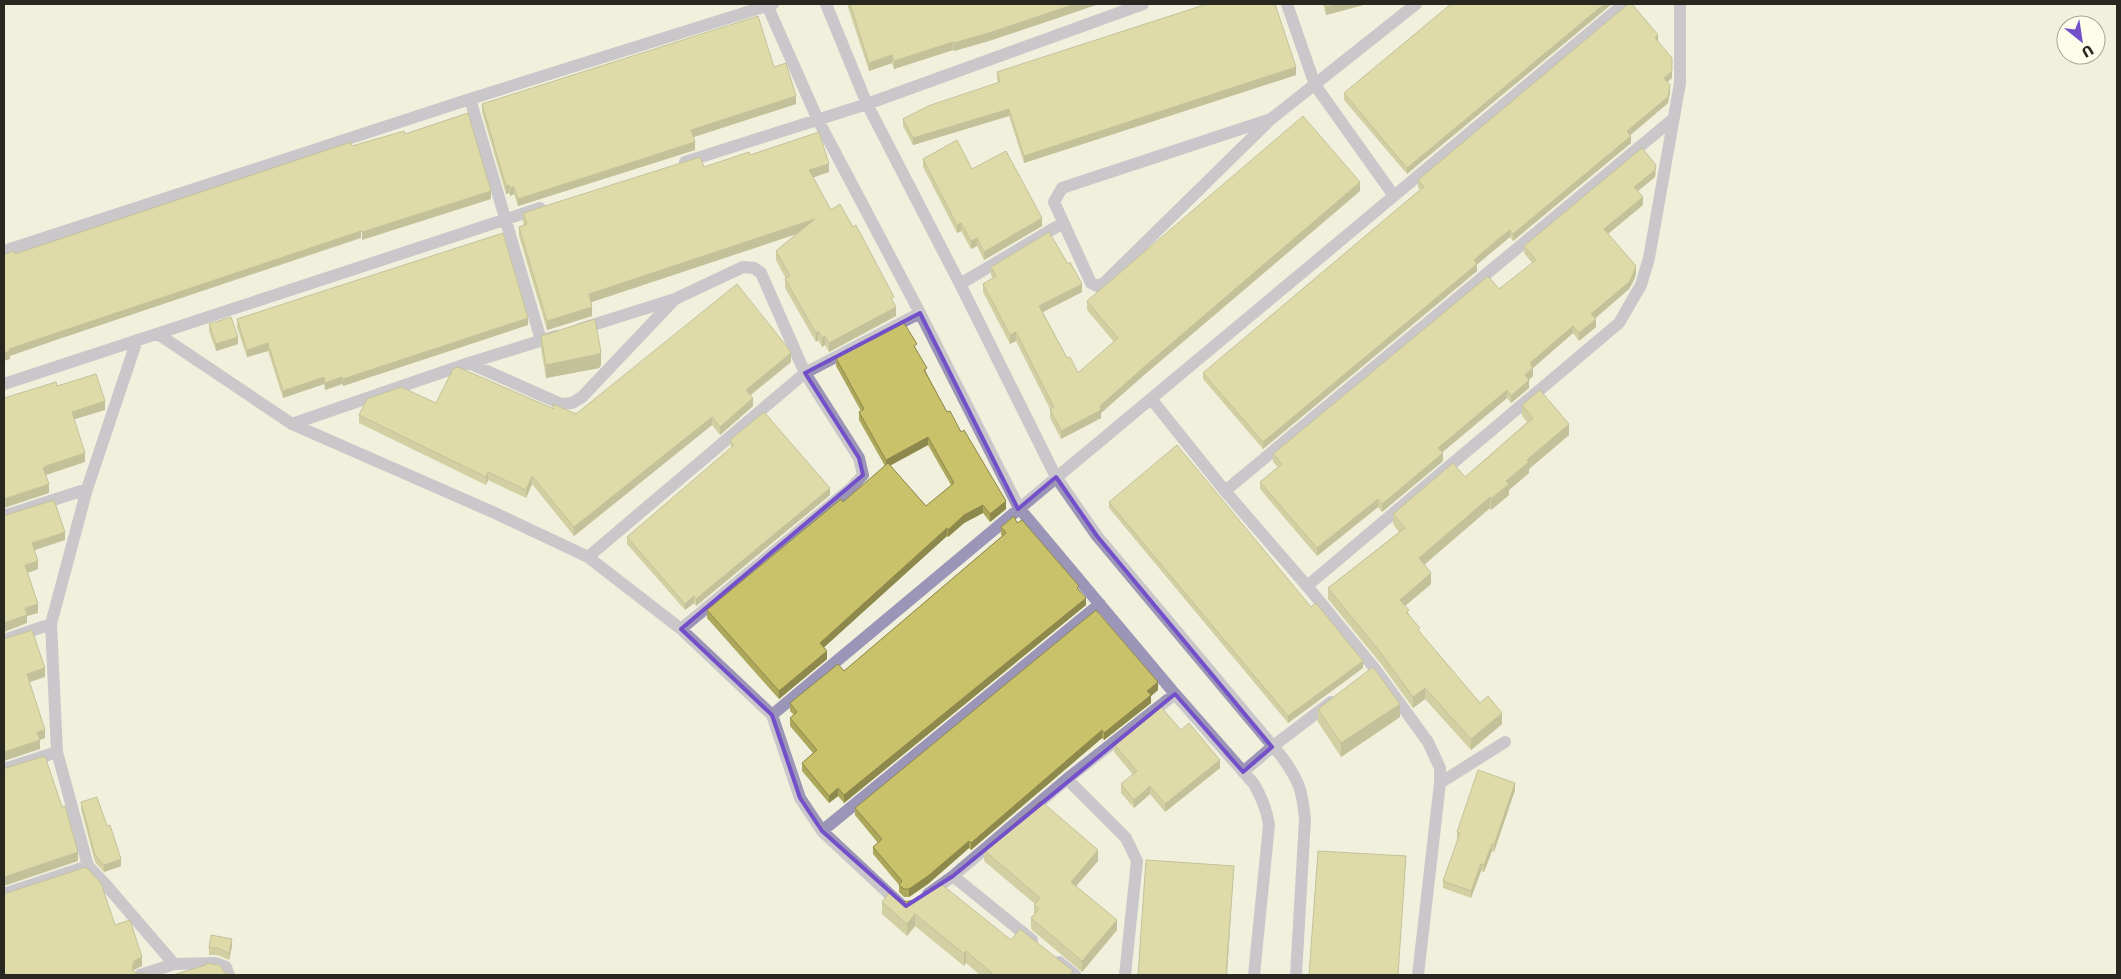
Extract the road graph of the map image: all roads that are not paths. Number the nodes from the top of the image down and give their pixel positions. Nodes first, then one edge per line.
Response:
1 (826, 4) edge
2 (1143, 4) edge
3 (1287, 4) edge
4 (1416, 4) edge
5 (1624, 4) edge
6 (1680, 4) edge
7 (770, 5) edge
8 (740, 8) edge
9 (1315, 85) junction
10 (470, 99) junction
11 (866, 104) junction
12 (1272, 119) junction
13 (1673, 119) junction
14 (818, 120) junction
15 (676, 165) edge
16 (1394, 196) junction
17 (552, 204) edge
18 (505, 219) junction
19 (1063, 224) junction
20 (4, 251) edge
21 (960, 284) junction
22 (675, 299) junction
23 (920, 313) junction
24 (158, 334) junction
25 (137, 340) junction
26 (542, 340) junction
27 (469, 363) junction
28 (805, 373) junction
29 (4, 384) edge
30 (1152, 400) junction
31 (292, 424) junction
32 (1056, 477) junction
33 (87, 488) junction
34 (1225, 491) junction
35 (1019, 508) junction
36 (4, 516) edge
37 (588, 557) junction
38 (1307, 586) junction
39 (1100, 604) junction
40 (51, 624) junction
41 (681, 629) junction
42 (4, 640) edge
43 (1343, 693) edge
44 (1175, 694) junction
45 (772, 715) junction
46 (1505, 742) dead end
47 (1272, 747) junction
48 (57, 752) junction
49 (4, 769) edge
50 (1243, 772) junction
51 (1067, 779) junction
52 (1440, 784) junction
53 (822, 831) junction
54 (88, 866) junction
55 (952, 876) junction
56 (4, 894) edge
57 (174, 964) junction
58 (140, 975) edge
59 (229, 975) edge
60 (1075, 975) edge
61 (1125, 975) edge
62 (1254, 975) edge
63 (1296, 975) edge
64 (1418, 975) edge

1 - 11 street
2 - 11 street
3 - 9 street
4 - 9 street
5 - 16 street
6 - 13 street
7 - 8 street
7 - 14 street
8 - 10 street
9 - 12 street
9 - 16 street
10 - 18 street
10 - 20 street
11 - 14 street
11 - 21 street
12 - 19 street
12 - 19 street
13 - 34 street
13 - 38 street
14 - 15 street
14 - 23 street
16 - 30 street
17 - 18 street
18 - 24 street
18 - 26 street
19 - 21 street
21 - 32 street
22 - 26 street
22 - 27 street
22 - 28 street
23 - 28 street
23 - 35 street
24 - 25 street
24 - 31 street
25 - 29 street
25 - 33 street
26 - 27 street
27 - 31 street
28 - 37 street
28 - 41 street
30 - 32 street
30 - 34 street
31 - 37 street
32 - 35 street
32 - 47 street
33 - 36 street
33 - 40 street
34 - 38 street
35 - 39 street
35 - 45 street
37 - 41 street
38 - 52 street
39 - 44 street
39 - 53 street
40 - 42 street
40 - 48 street
41 - 45 street
43 - 47 street
44 - 50 street
44 - 51 street
45 - 53 street
46 - 52 street
47 - 50 street
47 - 63 street
48 - 49 street
48 - 54 street
50 - 62 street
51 - 55 street
51 - 61 street
52 - 64 street
53 - 55 street
54 - 56 street
54 - 57 street
55 - 60 street
57 - 58 street
57 - 59 street

